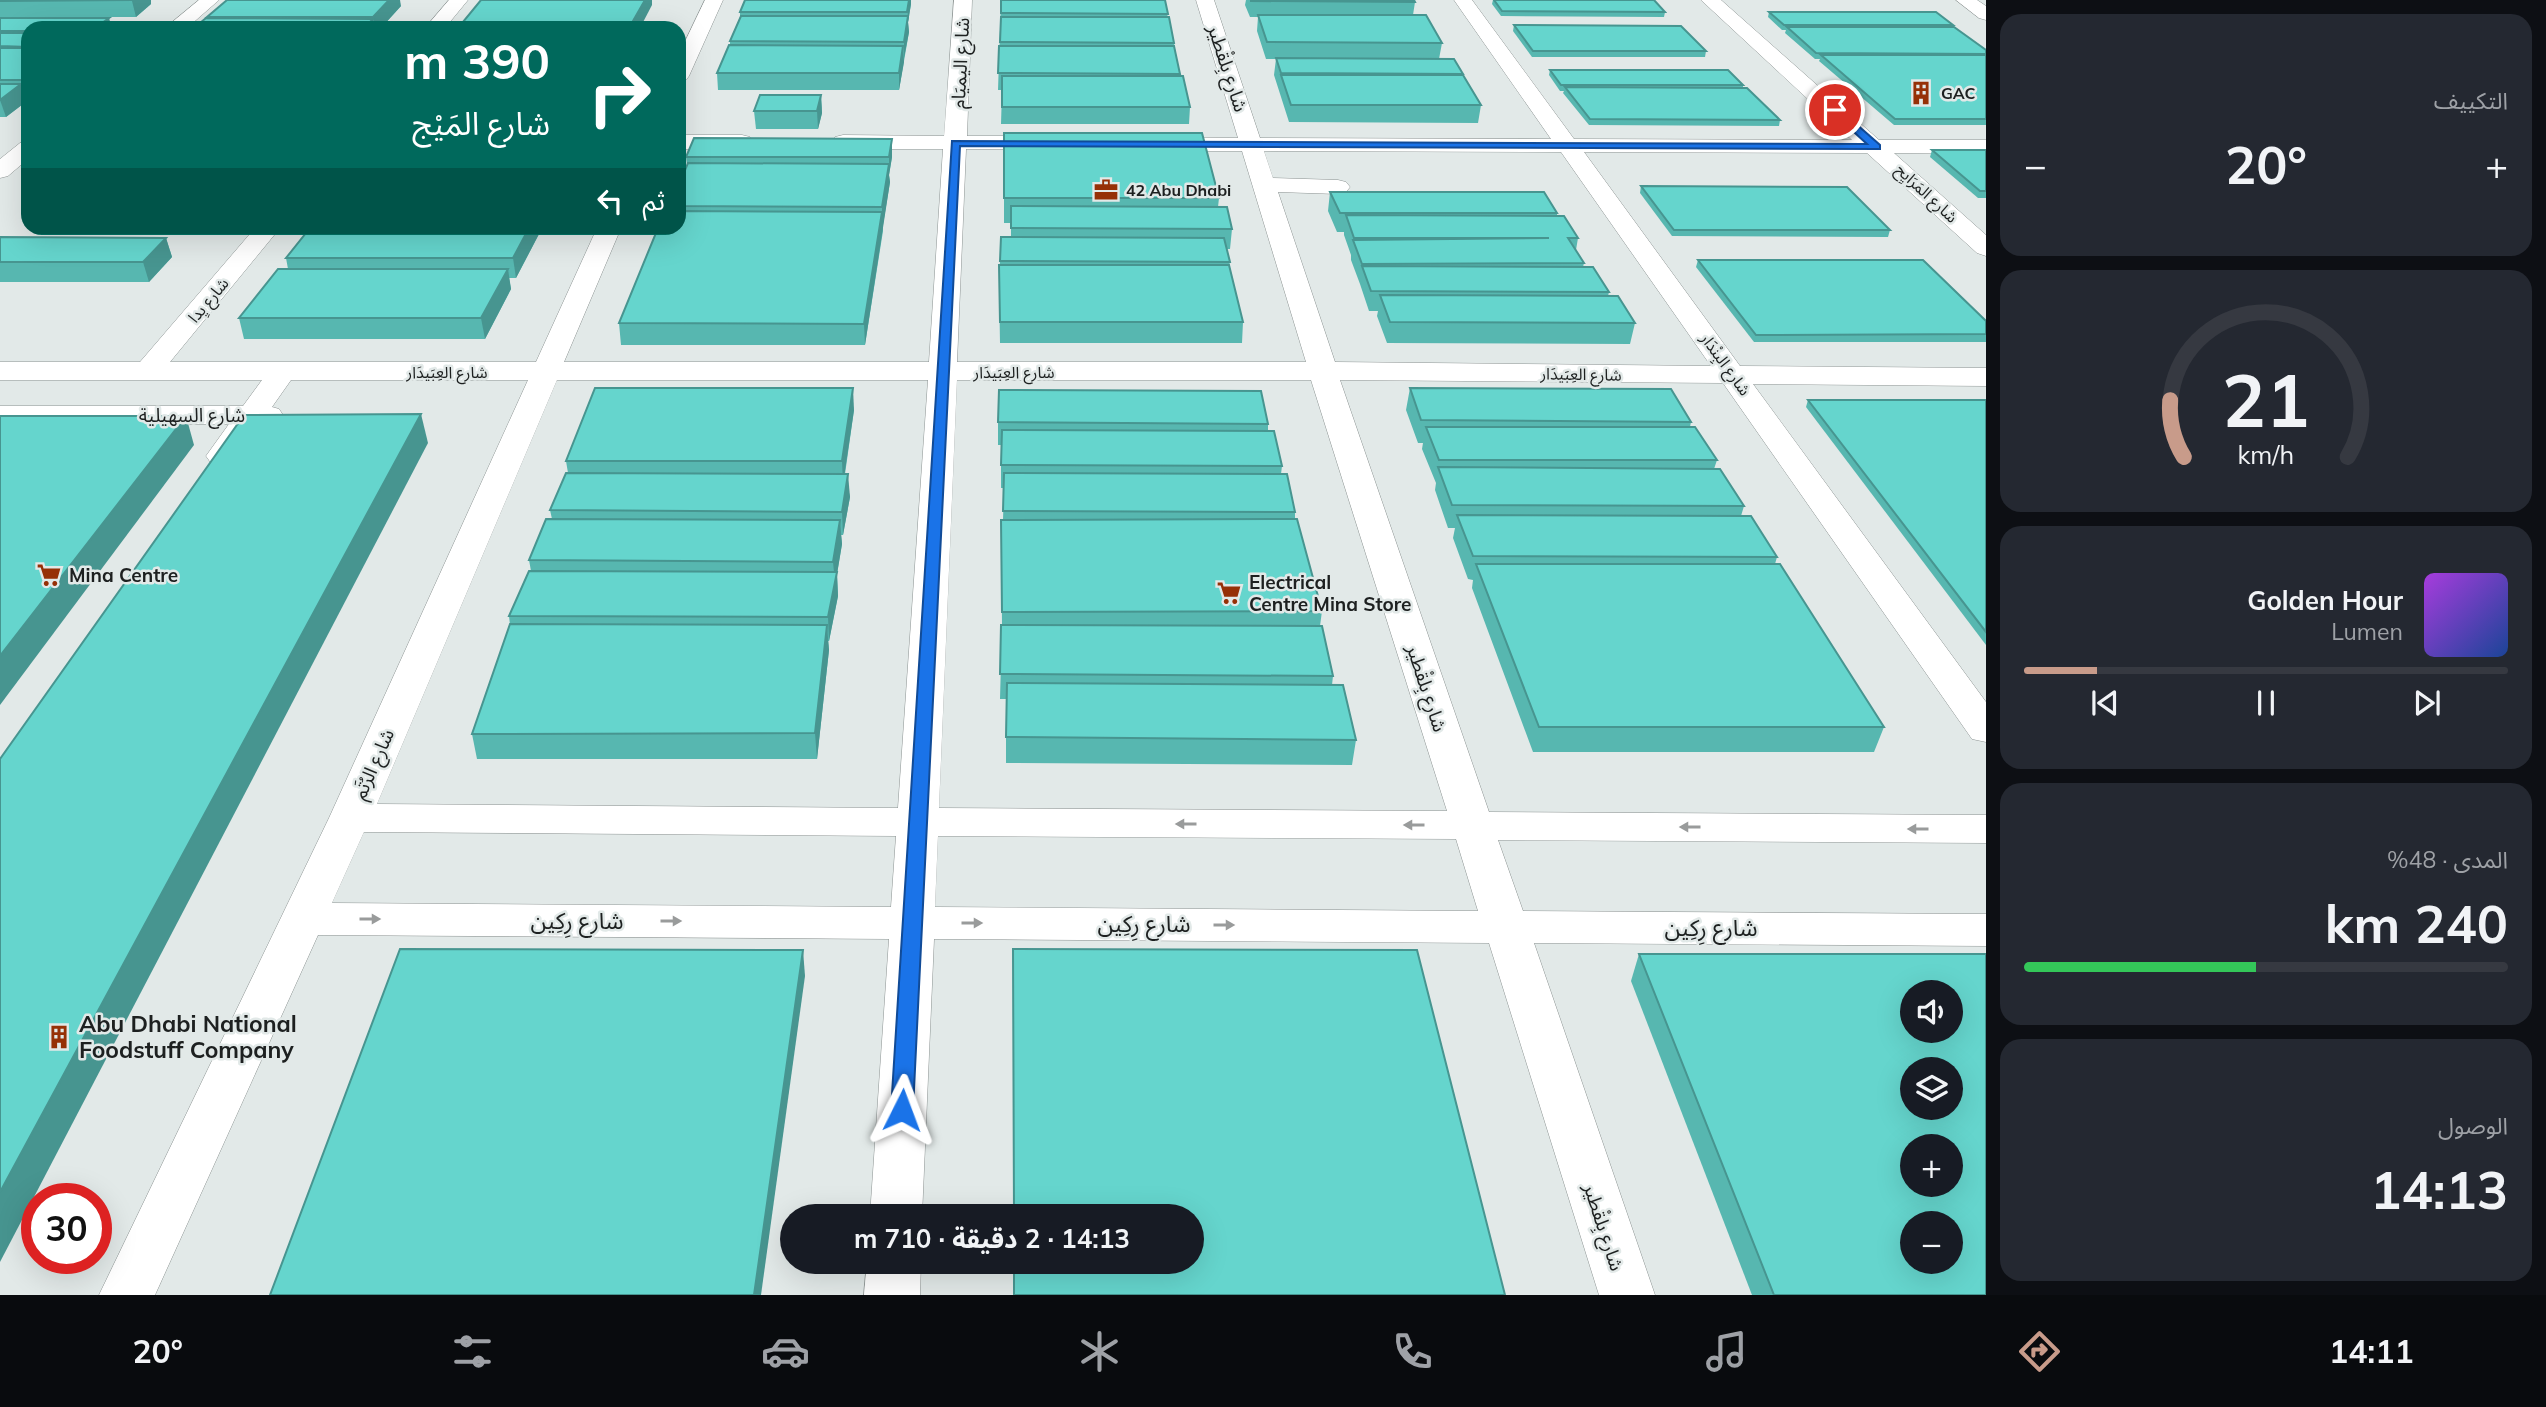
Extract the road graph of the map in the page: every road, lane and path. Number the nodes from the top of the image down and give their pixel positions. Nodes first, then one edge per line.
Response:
1 (210, 0) edge
2 (459, 0) edge
3 (714, 0) edge
4 (963, 0) edge
5 (1205, 0) edge
6 (1463, 0) edge
7 (1710, 0) edge
8 (1965, 0) edge
9 (1986, 14) edge
10 (184, 21) edge
11 (441, 21) edge
12 (686, 61) edge
13 (686, 142) edge
14 (762, 142) edge
15 (817, 142) edge
16 (956, 143) junction
17 (1077, 143) edge
18 (1131, 144) edge
19 (1253, 144) junction
20 (1566, 146) junction
21 (1877, 147) junction
22 (1986, 147) edge
23 (21, 154) edge
24 (0, 171) edge
25 (1266, 185) junction
26 (1338, 187) dead end
27 (262, 235) edge
28 (606, 235) edge
29 (1986, 247) edge
30 (0, 371) edge
31 (1323, 371) junction
32 (147, 372) junction
33 (282, 372) junction
34 (545, 372) junction
35 (943, 372) junction
36 (1734, 375) junction
37 (1986, 377) edge
38 (0, 415) edge
39 (251, 415) junction
40 (292, 415) edge
41 (202, 483) edge
42 (1986, 730) edge
43 (349, 818) junction
44 (917, 822) junction
45 (1472, 826) junction
46 (1986, 829) edge
47 (301, 919) junction
48 (912, 923) junction
49 (1505, 927) junction
50 (1986, 930) edge
51 (897, 1204) edge
52 (893, 1274) edge
53 (127, 1295) edge
54 (892, 1295) edge
55 (1627, 1295) edge

1 - 10 street
2 - 11 street
3 - 12 street
4 - 16 street, شارع اليميَام
5 - 19 street, شارع بِلقْطير
6 - 20 street, شارع البِنْدَار
7 - 21 street, شارع المَرَايِح
8 - 9 street
13 - 14 street
15 - 16 street
16 - 17 street
16 - 35 street, شارع اليميَام
18 - 19 street
19 - 20 street
19 - 25 street, شارع بِلقْطير
20 - 21 street
20 - 36 street, شارع البِنْدَار
21 - 22 street
21 - 29 street, شارع المَرَايِح
23 - 24 street
25 - 26 street
25 - 31 street, شارع بِلقْطير
27 - 32 street, شارع يِدا
28 - 34 street, شارع الرُتَم
30 - 32 street, شارع العِبَيدَار
31 - 35 street, شارع العِبَيدَار
31 - 36 street, شارع العِبَيدَار
31 - 45 street, شارع بِلقْطير
32 - 33 street, شارع العِبَيدَار
33 - 34 street, شارع العِبَيدَار
33 - 39 street
34 - 35 street, شارع العِبَيدَار
34 - 43 street, شارع الرُتَم
35 - 44 street, شارع اليميَام
36 - 37 street, شارع العِبَيدَار
36 - 42 street, شارع البِنْدَار
38 - 39 street, شارع السهيلية
39 - 40 street, شارع السهيلية
39 - 41 street
43 - 44 street
43 - 47 street, شارع الرُتَم
45 -> 44 street
44 - 48 street, شارع اليميَام
46 -> 45 street
45 - 49 street, شارع بِلقْطير
47 -> 48 street, شارع رِكِين
47 - 53 street, شارع الرُتَم
48 -> 49 street, شارع رِكِين
48 - 51 street, شارع اليميَام
49 - 50 street, شارع رِكِين
49 - 55 street, شارع بِلقْطير
52 - 54 street

